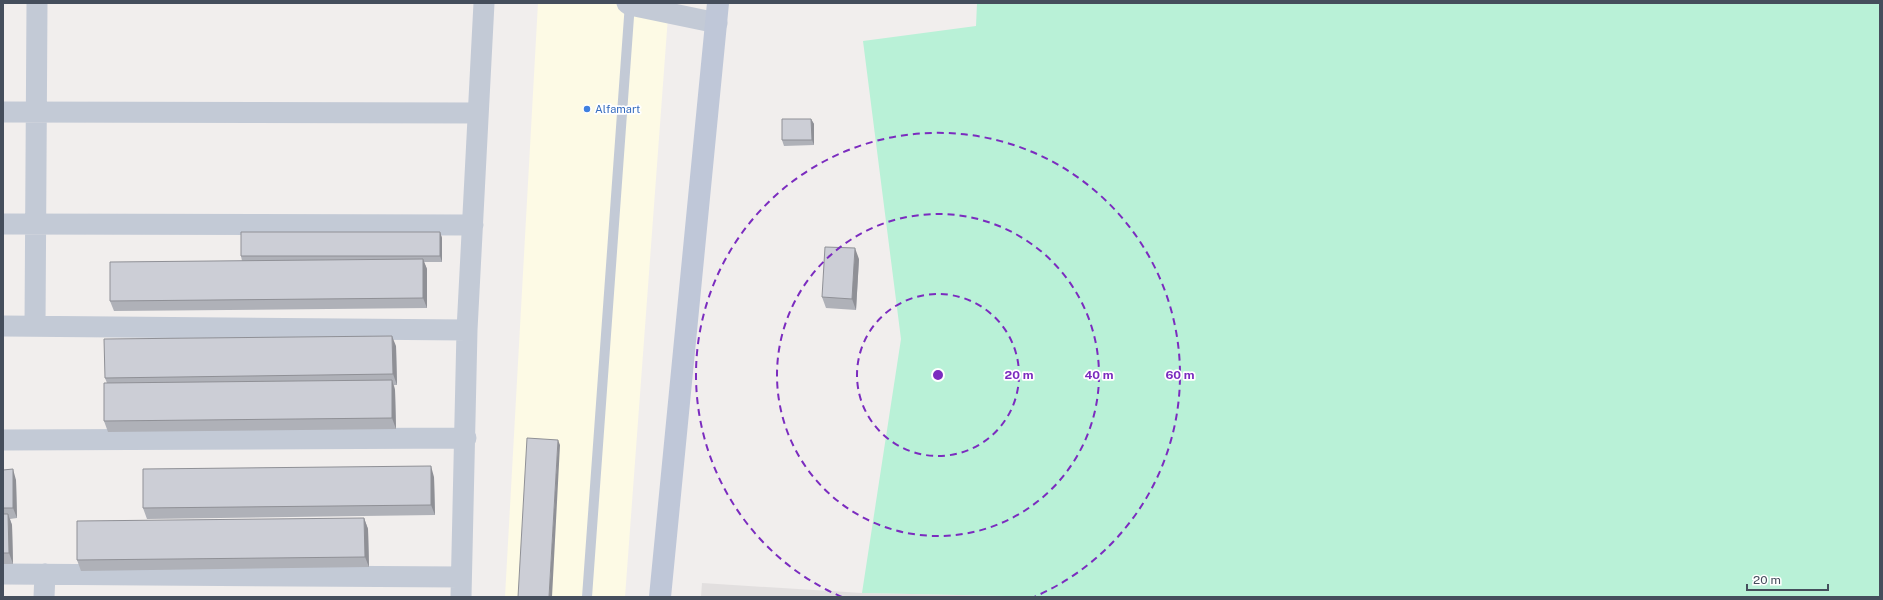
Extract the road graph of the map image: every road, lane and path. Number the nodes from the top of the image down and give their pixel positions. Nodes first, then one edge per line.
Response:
1 (37, 3) edge
2 (484, 3) edge
3 (629, 4) edge
4 (718, 13) edge
5 (3, 112) edge
6 (36, 112) junction
7 (478, 113) junction
8 (3, 224) edge
9 (35, 224) junction
10 (472, 224) junction
11 (3, 326) edge
12 (35, 326) junction
13 (467, 330) junction
14 (466, 438) junction
15 (3, 440) edge
16 (3, 574) edge
17 (45, 574) junction
18 (461, 587) edge
19 (44, 597) edge
20 (587, 597) edge
21 (660, 597) edge

1 - 6 street
2 - 7 street
3 - 4 street
3 - 20 lane
4 - 21 main road
5 - 6 street
6 - 7 street
6 - 9 street
7 - 10 street
8 - 9 street
9 - 10 street
9 - 12 street
10 - 13 street
11 - 12 street
12 - 13 street
13 - 14 street
14 - 15 street
14 - 18 street
16 - 17 street
17 - 18 street
17 - 19 street

